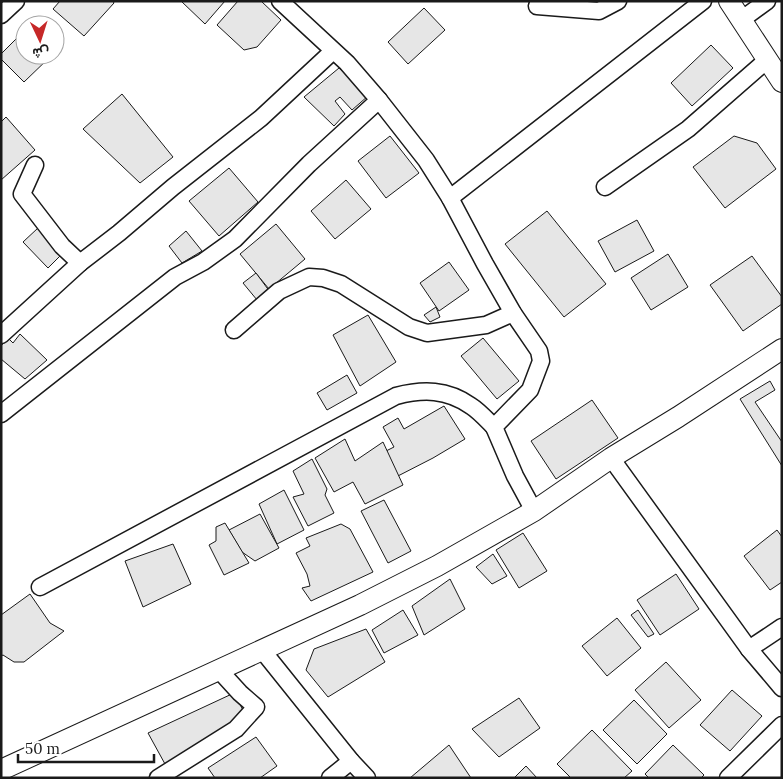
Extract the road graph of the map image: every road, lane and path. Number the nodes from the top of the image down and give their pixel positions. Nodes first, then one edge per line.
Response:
1 (16, 1) edge
2 (280, 1) edge
3 (618, 1) edge
4 (703, 1) edge
5 (729, 1) edge
6 (767, 1) edge
7 (537, 6) dead end
8 (1, 15) edge
9 (741, 20) junction
10 (333, 51) junction
11 (767, 60) junction
12 (782, 82) edge
13 (379, 100) junction
14 (35, 164) dead end
15 (605, 187) dead end
16 (450, 198) junction
17 (80, 263) junction
18 (513, 312) junction
19 (234, 330) dead end
20 (1, 335) edge
21 (782, 349) edge
22 (1, 414) edge
23 (494, 427) junction
24 (611, 458) junction
25 (534, 511) junction
26 (40, 587) dead end
27 (782, 627) edge
28 (749, 649) junction
29 (262, 650) junction
30 (219, 670) junction
31 (782, 688) edge
32 (782, 726) edge
33 (351, 761) junction
34 (1, 770) edge
35 (158, 778) edge
36 (330, 778) edge
37 (367, 778) edge
38 (728, 778) edge

1 - 8 street
2 - 10 street
3 - 7 street
4 - 16 street
5 - 9 street
6 - 9 street
9 - 11 street
10 - 13 street
10 - 17 street
11 - 12 street
11 - 15 street
13 - 16 street
13 - 22 street
14 - 17 street
16 - 18 street
17 - 20 street
18 - 19 street
18 - 23 street
21 - 24 street
23 - 25 street
23 - 26 street
24 - 25 street
24 - 28 street
25 - 29 street
27 - 28 street
28 - 31 street
29 - 30 street
29 - 33 street
30 - 34 street
30 - 35 street
32 - 38 street
33 - 36 street
33 - 37 street

